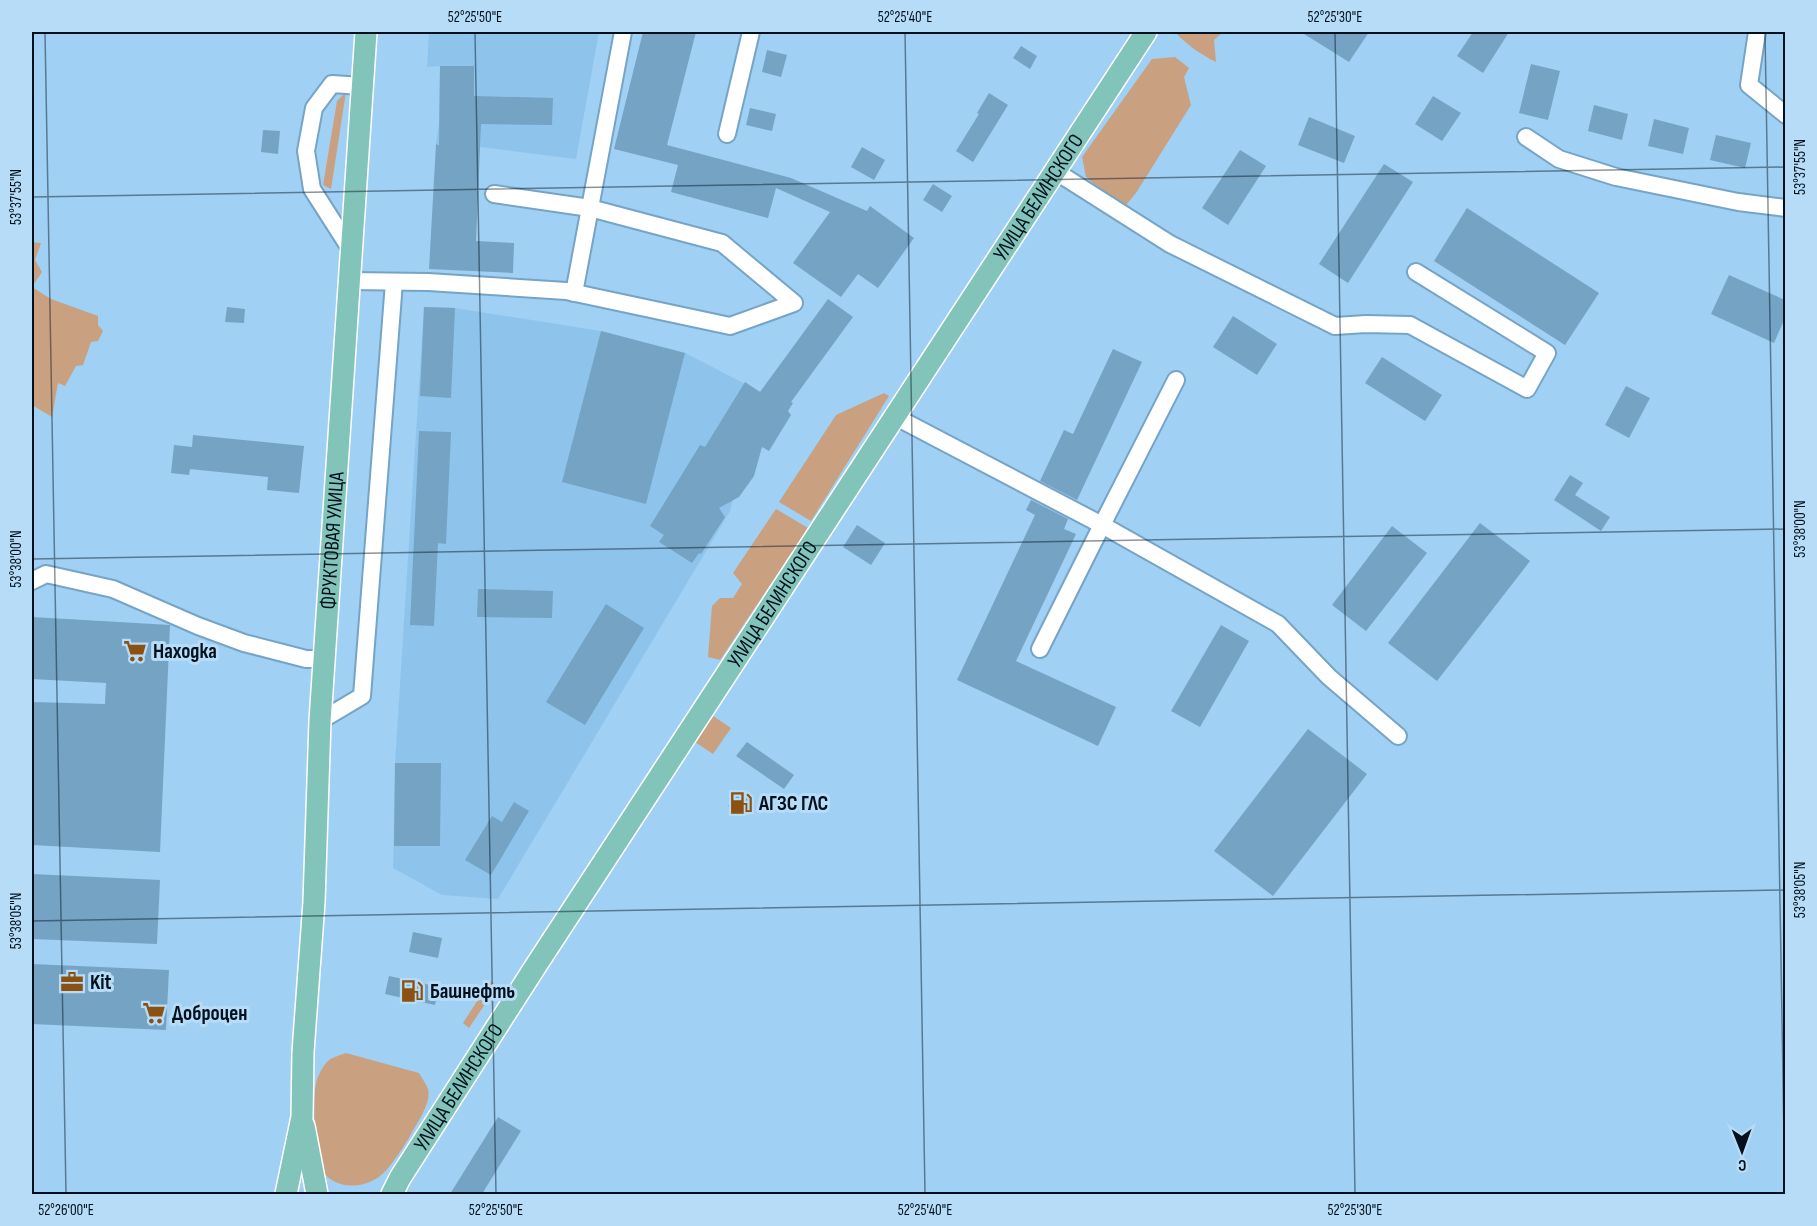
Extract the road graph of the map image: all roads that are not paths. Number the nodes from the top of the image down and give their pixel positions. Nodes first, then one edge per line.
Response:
1 (366, 32) edge
2 (623, 32) edge
3 (751, 32) edge
4 (1146, 32) edge
5 (1757, 32) edge
6 (362, 86) junction
7 (1785, 115) edge
8 (727, 134) dead end
9 (1526, 137) dead end
10 (1054, 171) junction
11 (494, 194) dead end
12 (590, 208) junction
13 (1785, 208) edge
14 (351, 250) junction
15 (1416, 272) dead end
16 (349, 281) junction
17 (394, 282) junction
18 (574, 293) junction
19 (1176, 381) dead end
20 (894, 416) junction
21 (1102, 525) junction
22 (32, 581) edge
23 (1040, 649) dead end
24 (324, 659) junction
25 (320, 721) junction
26 (1398, 736) dead end
27 (302, 1116) junction
28 (313, 1172) junction
29 (387, 1191) edge
30 (286, 1194) edge
31 (317, 1194) edge
32 (333, 1194) edge

1 - 6 main road, ФРУКТОВАЯ УЛИЦА
2 - 12 street
3 - 8 street
4 - 10 main road, УЛИЦА БЕЛИНСКОГО
5 - 7 street
6 - 14 main road, ФРУКТОВАЯ УЛИЦА
6 - 14 street
9 - 13 street
10 - 15 street
10 - 20 main road, УЛИЦА БЕЛИНСКОГО
11 - 12 street
12 - 18 street
12 - 18 street
14 - 16 main road, ФРУКТОВАЯ УЛИЦА
16 - 17 street
16 - 24 main road, ФРУКТОВАЯ УЛИЦА
17 - 18 street
17 - 25 street
19 - 21 street
20 - 21 street
20 - 29 main road, УЛИЦА БЕЛИНСКОГО
21 - 23 street
21 - 26 street
22 - 24 street
24 - 25 main road, ФРУКТОВАЯ УЛИЦА
25 - 27 main road, ФРУКТОВАЯ УЛИЦА
27 - 28 main road
27 - 30 main road
28 - 31 main road
28 - 32 main road

